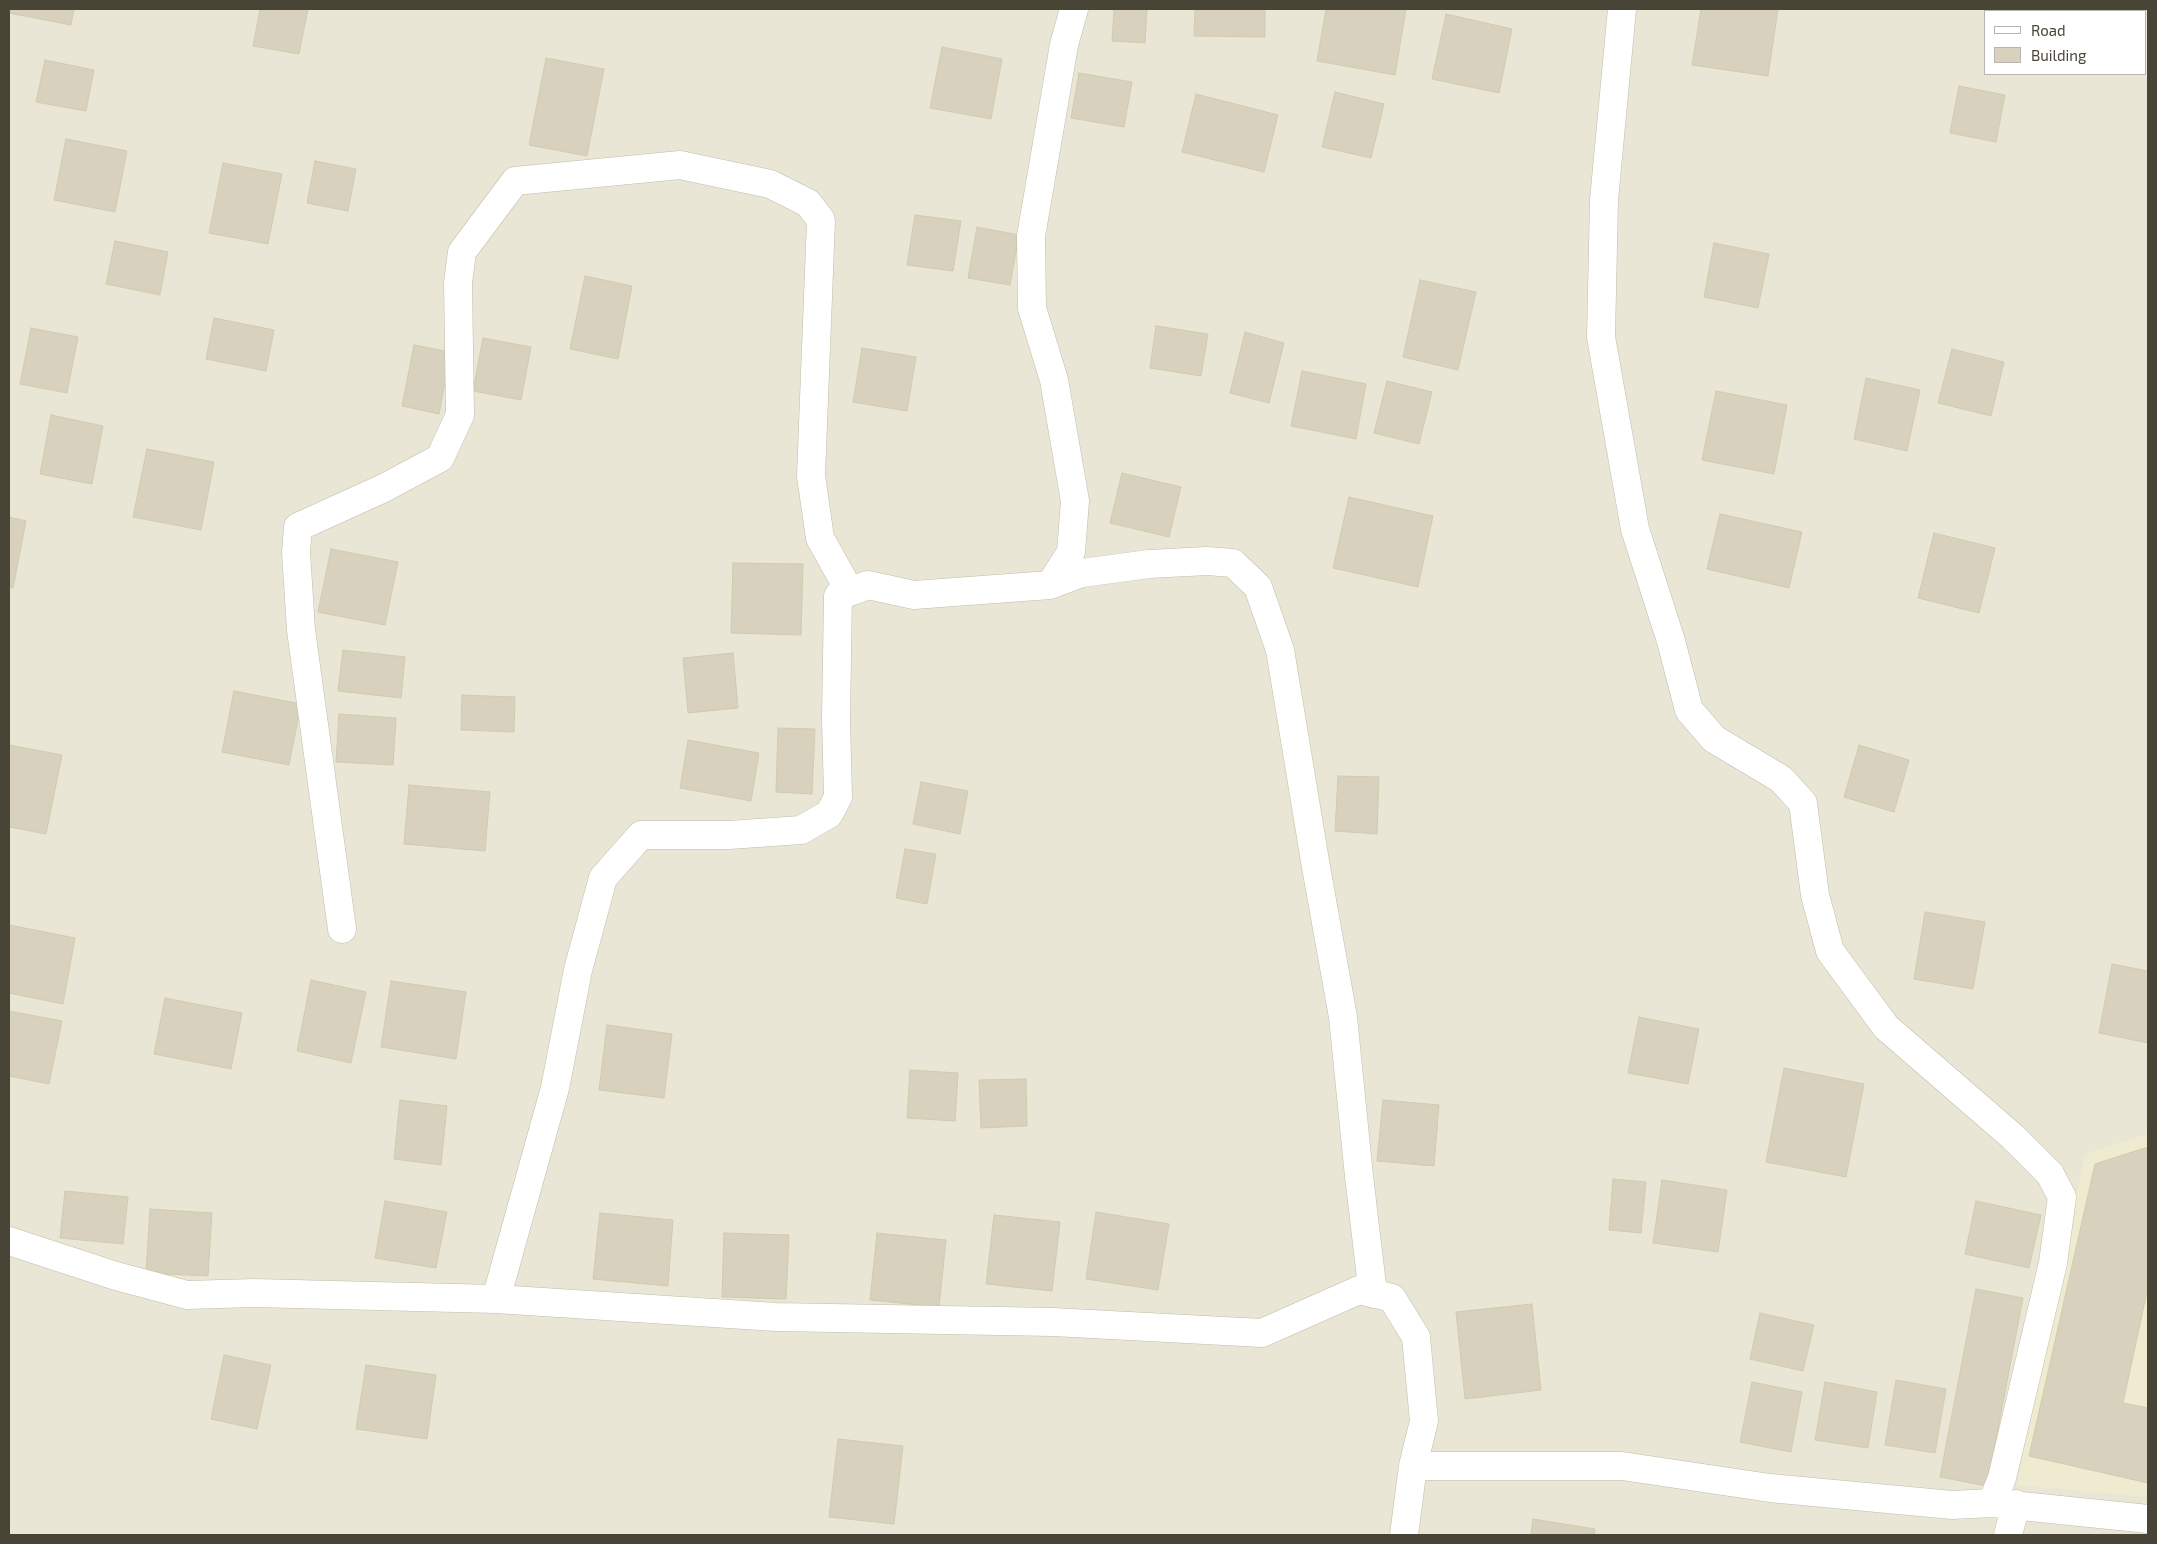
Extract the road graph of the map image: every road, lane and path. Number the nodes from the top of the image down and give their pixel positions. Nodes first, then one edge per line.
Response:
1 (1074, 9) edge
2 (1622, 9) edge
3 (1050, 585) junction
4 (850, 592) junction
5 (342, 929) dead end
6 (9, 1241) edge
7 (1374, 1294) junction
8 (496, 1299) junction
9 (1413, 1466) junction
10 (2004, 1504) junction
11 (2148, 1519) edge
12 (1404, 1535) edge
13 (2008, 1535) edge

1 - 3 street
2 - 10 street
3 - 4 street
3 - 7 street
4 - 5 street
4 - 8 street
6 - 8 street
7 - 8 street
7 - 9 street
9 - 10 street
9 - 12 street
10 - 11 street
10 - 13 street

